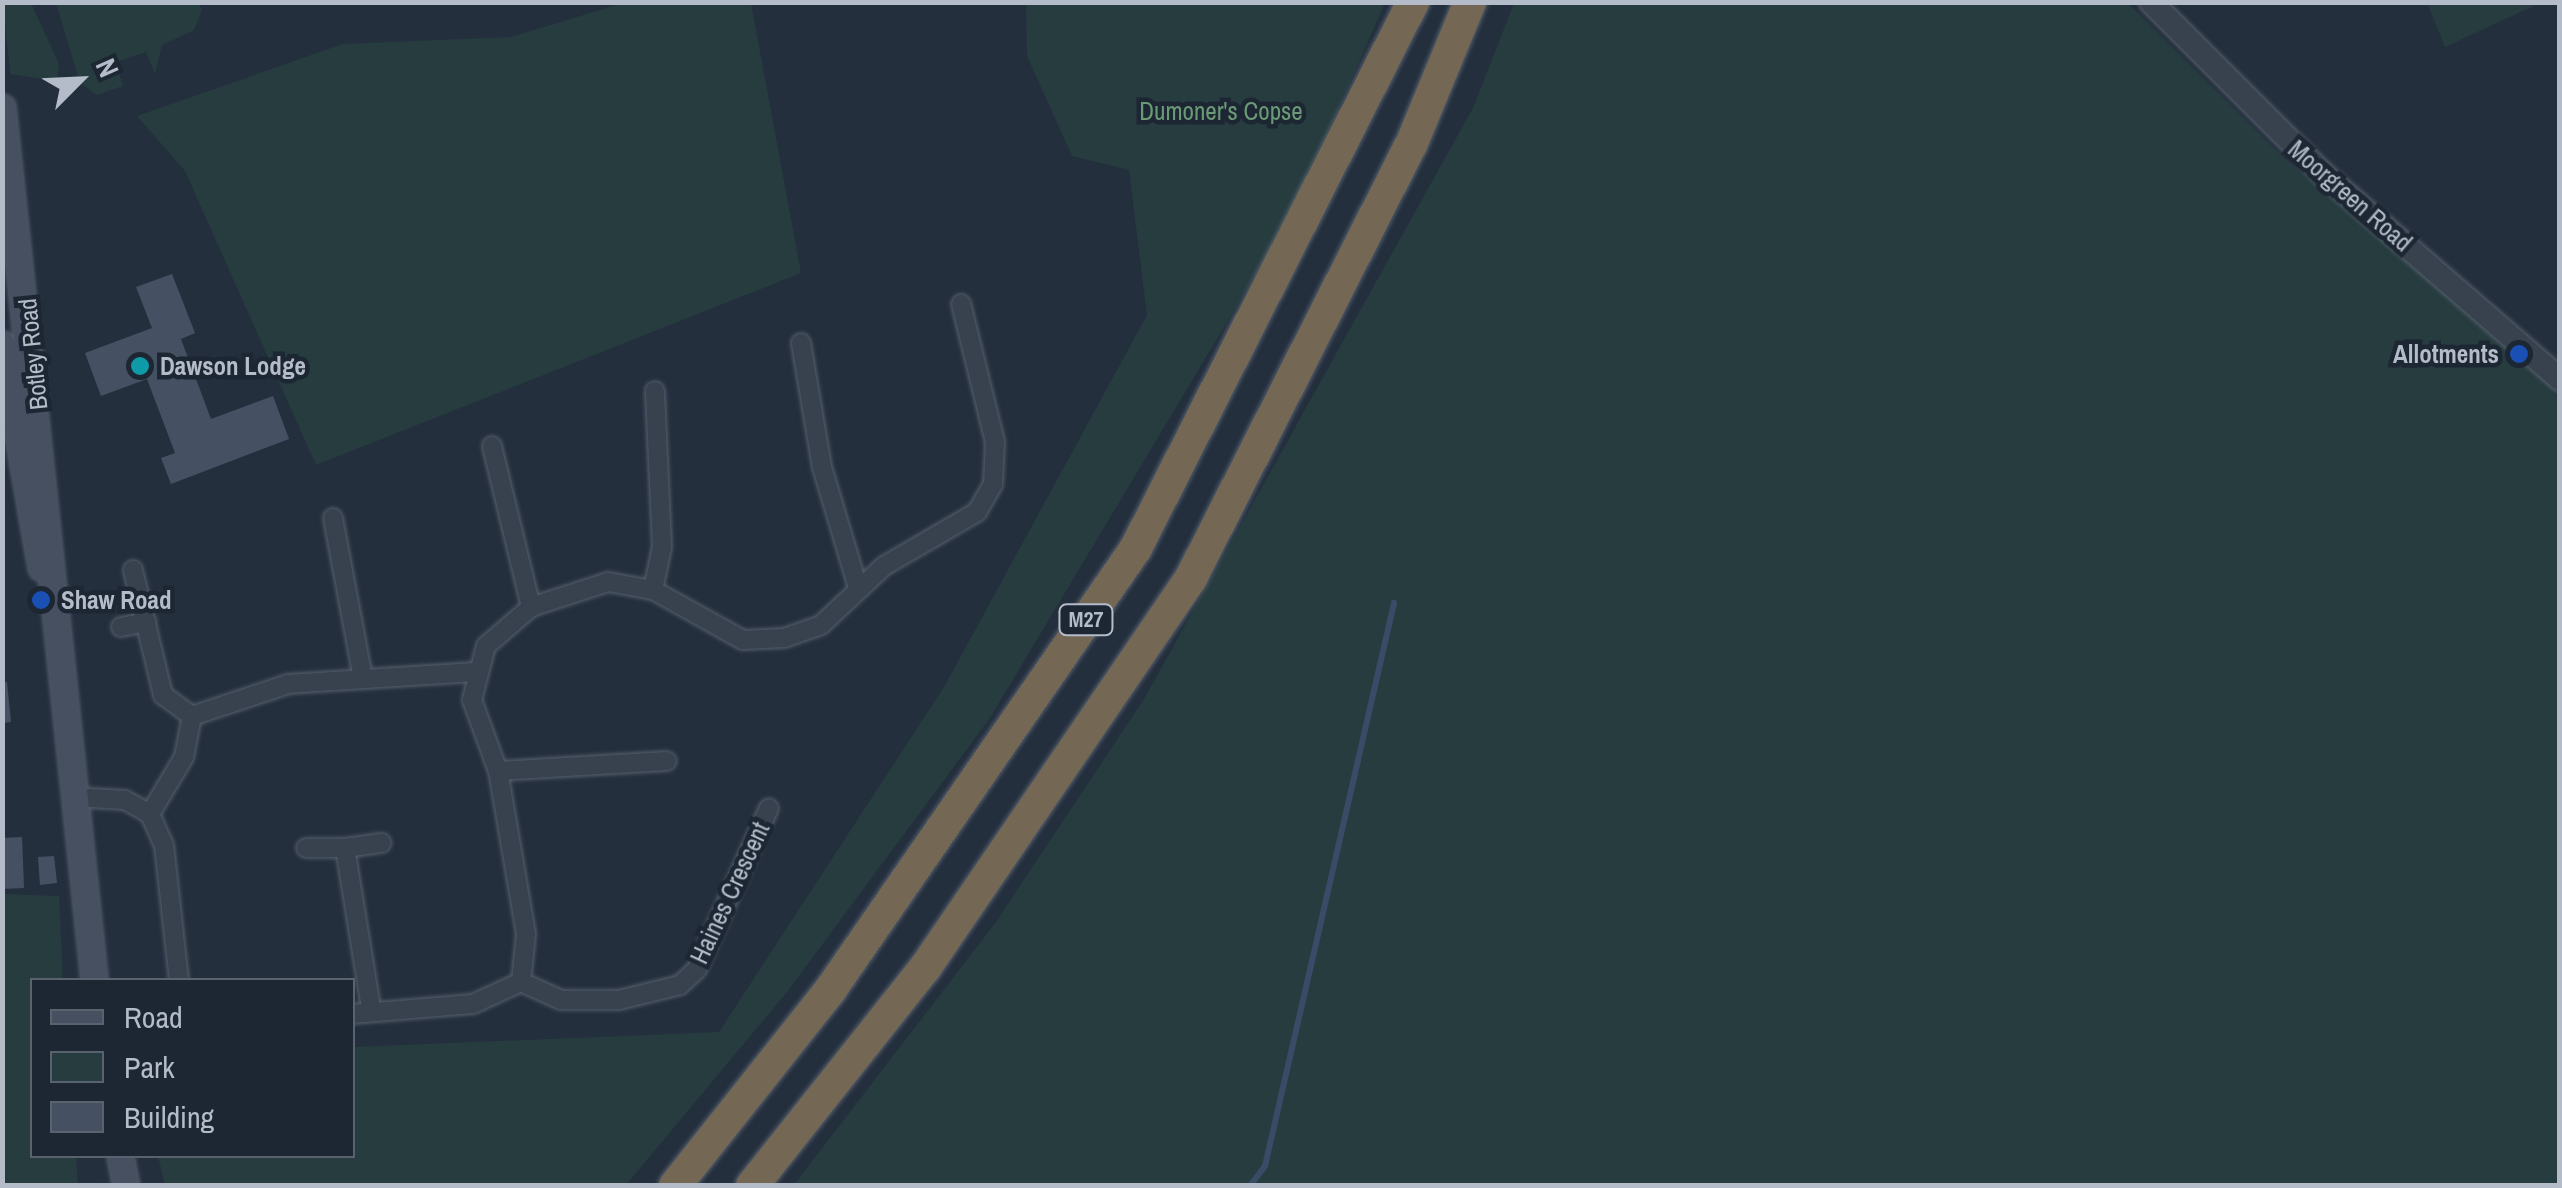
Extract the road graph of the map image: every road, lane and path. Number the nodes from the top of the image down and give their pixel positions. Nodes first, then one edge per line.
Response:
1 (1413, 2) edge
2 (1470, 2) edge
3 (2151, 2) edge
4 (2, 107) edge
5 (961, 304) dead end
6 (801, 342) dead end
7 (2, 344) edge
8 (2560, 379) edge
9 (655, 392) dead end
10 (492, 446) dead end
11 (333, 518) dead end
12 (133, 570) dead end
13 (858, 588) junction
14 (653, 590) junction
15 (52, 601) junction
16 (531, 607) junction
17 (146, 622) junction
18 (122, 627) dead end
19 (474, 672) junction
20 (362, 673) junction
21 (192, 716) junction
22 (667, 760) dead end
23 (498, 771) junction
24 (72, 797) junction
25 (769, 808) dead end
26 (150, 814) junction
27 (382, 843) dead end
28 (306, 848) dead end
29 (345, 848) junction
30 (94, 978) edge
31 (179, 978) edge
32 (520, 982) junction
33 (362, 1011) edge
34 (120, 1158) edge
35 (126, 1186) edge
36 (675, 1186) edge
37 (752, 1186) edge

1 - 36 highway, M27
2 - 37 highway, M27
3 - 8 street, Moorgreen Road
4 - 15 main road, Botley Road
5 - 13 street
6 - 13 street
7 - 15 main road, Botley Road
9 - 14 street
10 - 16 street
11 - 20 street
12 - 17 street
13 - 14 street
14 - 16 street
15 - 24 main road, Botley Road
16 - 19 street
17 - 18 street
17 - 21 street
19 - 20 street
19 - 23 street
20 - 21 street
21 - 26 street
22 - 23 street
23 - 32 street
24 - 26 street
24 - 30 main road, Botley Road
25 - 32 street, Haines Crescent
26 - 31 street
27 - 29 street
28 - 29 street
29 - 33 street
32 - 33 street
34 - 35 main road

